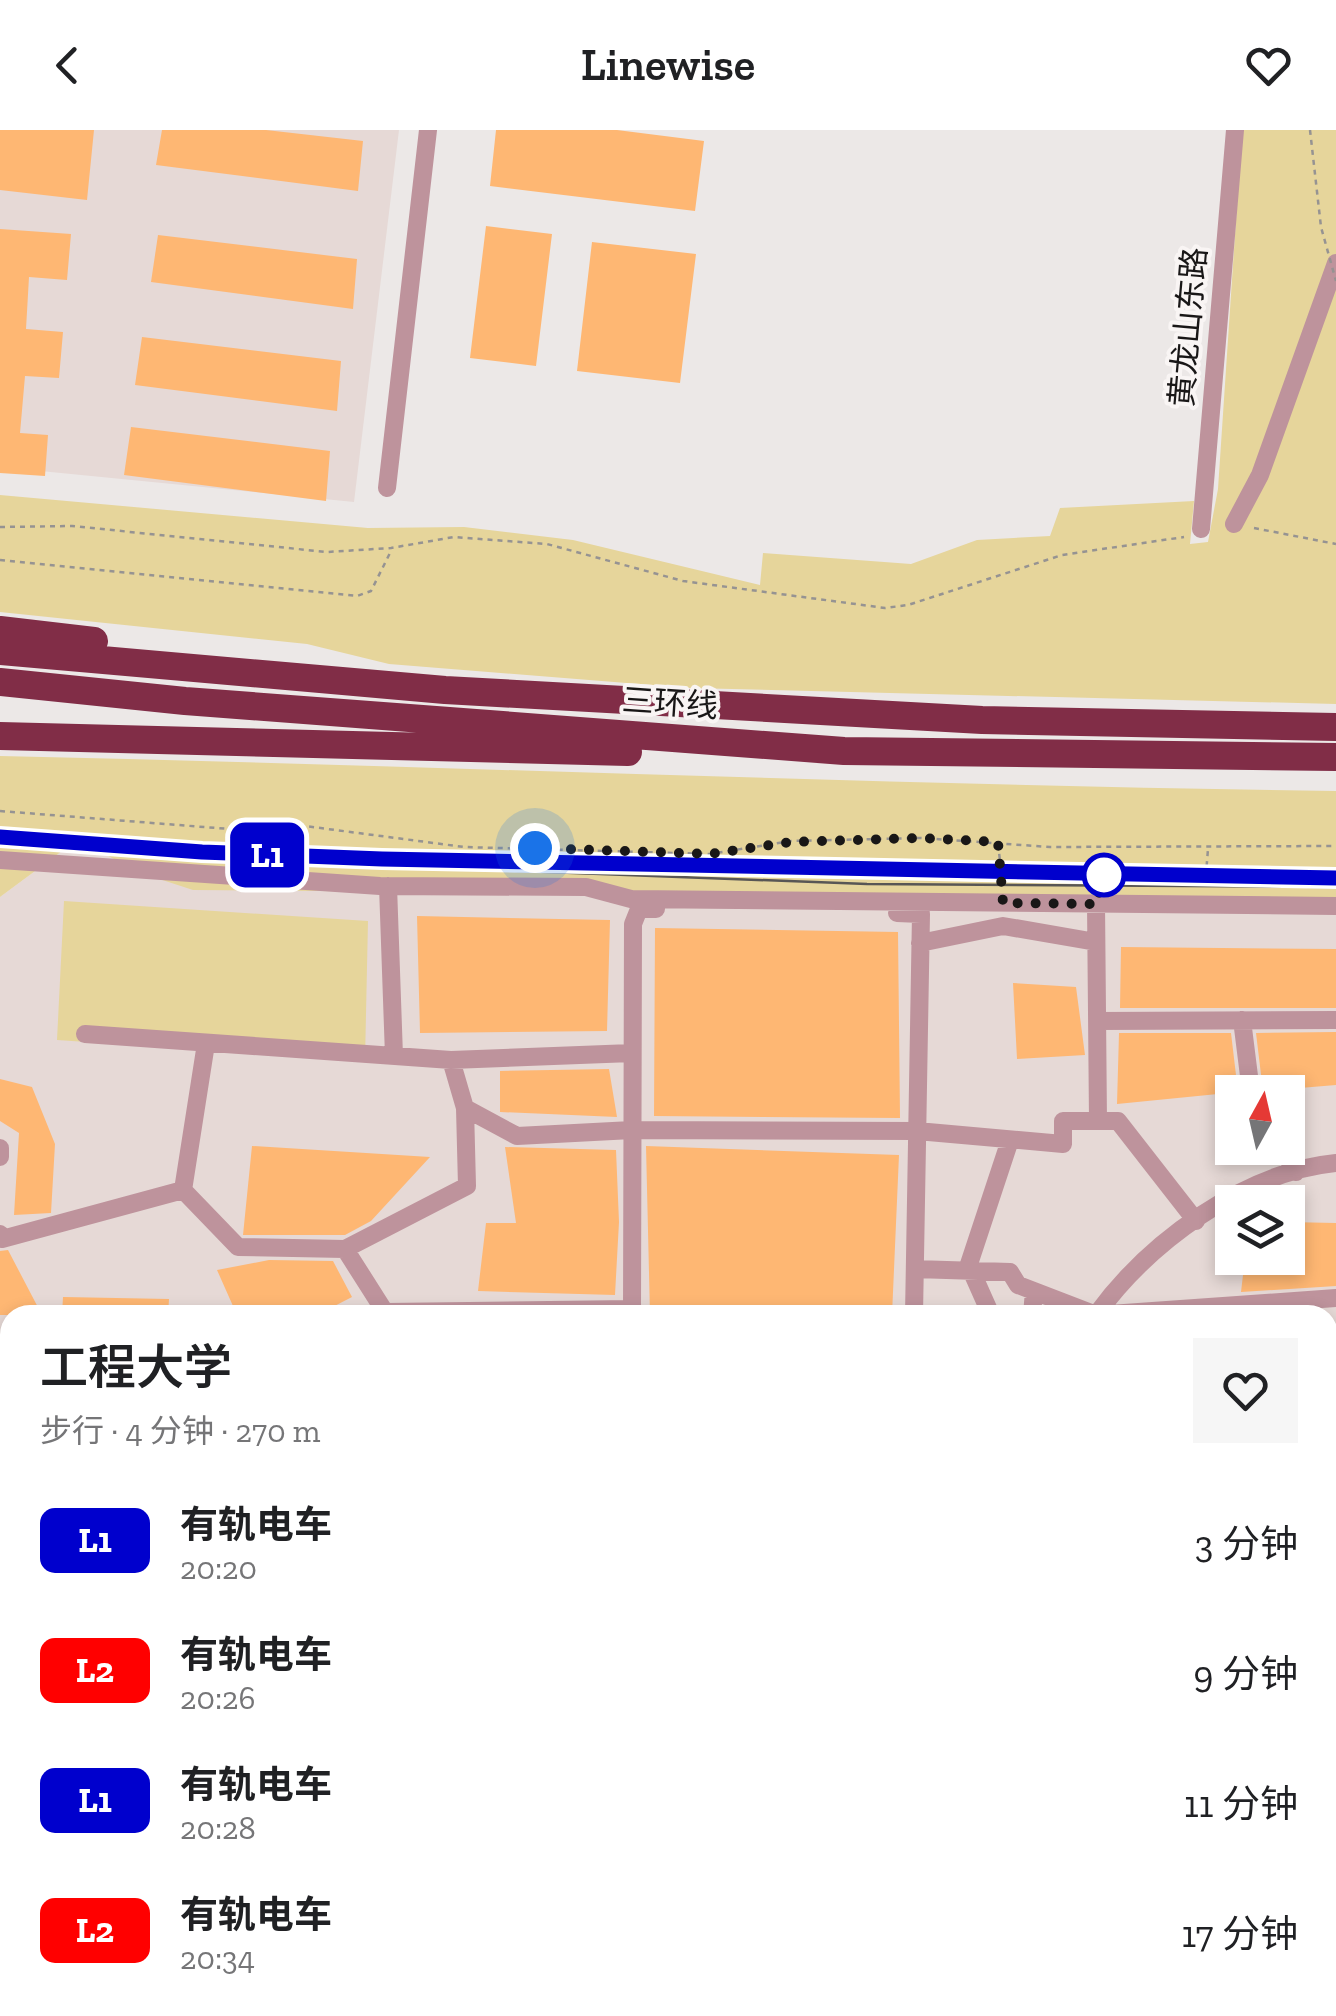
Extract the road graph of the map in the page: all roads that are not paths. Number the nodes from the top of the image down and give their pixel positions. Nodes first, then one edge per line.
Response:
1 (428, 130) edge
2 (1235, 130) edge
3 (1335, 273) edge
4 (388, 488) dead end
5 (1234, 524) road end
6 (1201, 529) road end
7 (0, 630) edge
8 (0, 651) edge
9 (0, 682) edge
10 (417, 688) junction
11 (1336, 727) edge
12 (0, 736) edge
13 (844, 751) junction
14 (1336, 757) edge
15 (0, 860) edge
16 (388, 886) junction
17 (1003, 903) junction
18 (1096, 904) junction
19 (1336, 906) edge
20 (1004, 926) junction
21 (1096, 942) junction
22 (920, 943) junction
23 (1242, 1020) junction
24 (1336, 1020) edge
25 (1097, 1021) junction
26 (86, 1034) dead end
27 (205, 1050) dead end
28 (632, 1053) junction
29 (394, 1056) junction
30 (451, 1060) junction
31 (1250, 1075) edge
32 (465, 1108) junction
33 (1098, 1121) junction
34 (632, 1130) junction
35 (917, 1132) junction
36 (1010, 1140) junction
37 (0, 1148) edge
38 (0, 1157) edge
39 (1336, 1162) edge
40 (1292, 1165) edge
41 (1296, 1172) junction
42 (183, 1190) junction
43 (1196, 1220) junction
44 (0, 1234) edge
45 (345, 1250) junction
46 (915, 1269) junction
47 (969, 1270) junction
48 (1034, 1291) junction
49 (1336, 1298) edge
50 (380, 1305) edge
51 (632, 1305) edge
52 (914, 1305) edge
53 (986, 1305) edge
54 (1033, 1305) edge
55 (1070, 1305) edge
56 (1104, 1305) edge
57 (1237, 1305) edge

1 - 4 street
2 - 6 street, 黄龙山东路
3 - 5 street
7 - 10 highway
8 - 10 highway, 三环线
9 - 13 highway, 三环线
10 - 11 highway, 三环线
12 - 13 highway
13 - 14 highway, 三环线
15 - 16 street
16 - 17 street
16 - 29 street
17 - 18 street
17 - 20 street
18 - 19 street
18 - 21 street
20 - 21 street
20 - 22 street
21 - 25 street
22 - 28 street
22 - 35 street
23 - 24 street
23 - 25 street
23 - 31 street
25 - 33 street
26 - 29 street
27 - 42 street
28 - 30 street
28 - 34 street
29 - 30 street
30 - 32 street
32 - 34 street
32 - 45 street
33 - 36 street
33 - 43 street
34 - 35 street
34 - 51 street
35 - 36 street
35 - 46 street
36 - 47 street
37 - 38 street
39 - 41 street
40 - 41 street
41 - 43 street
42 - 44 street
42 - 45 street
43 - 56 street
45 - 50 street
46 - 47 street
46 - 52 street
47 - 48 street
47 - 53 street
48 - 54 street
48 - 55 street
49 - 57 street

